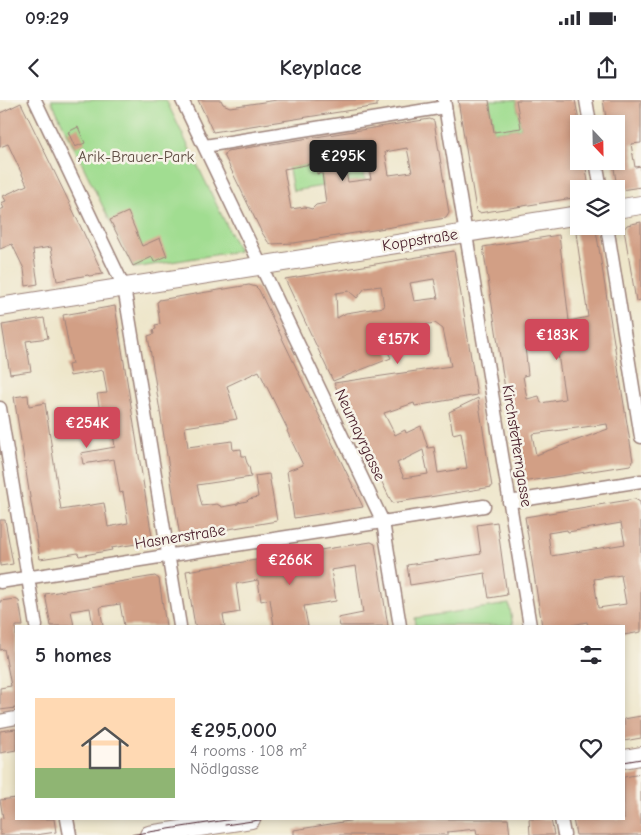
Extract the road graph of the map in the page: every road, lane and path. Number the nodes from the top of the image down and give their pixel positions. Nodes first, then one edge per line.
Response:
1 (35, 100) edge
2 (182, 100) edge
3 (586, 100) edge
4 (444, 103) edge
5 (588, 115) edge
6 (204, 146) junction
7 (641, 205) edge
8 (625, 208) edge
9 (570, 216) edge
10 (466, 233) junction
11 (608, 235) edge
12 (262, 266) junction
13 (124, 287) junction
14 (0, 307) edge
15 (0, 408) edge
16 (641, 437) edge
17 (641, 481) edge
18 (509, 502) junction
19 (484, 506) dead end
20 (383, 522) junction
21 (168, 556) junction
22 (28, 578) junction
23 (0, 582) edge
24 (529, 623) edge
25 (36, 625) edge
26 (180, 625) edge
27 (400, 625) edge
28 (15, 718) edge
29 (0, 721) edge
30 (641, 756) edge
31 (625, 759) edge
32 (67, 820) edge
33 (245, 820) edge
34 (561, 820) edge
35 (70, 835) edge
36 (149, 835) edge
37 (564, 835) edge

1 - 13 street
2 - 6 street, Neumayrgasse
3 - 5 street
4 - 6 street
4 - 10 street, Kirchstetterngasse
6 - 12 street, Neumayrgasse
7 - 8 main road
9 - 10 main road, Koppstraße
10 - 12 main road, Koppstraße
10 - 18 street, Kirchstetterngasse
11 - 16 street
12 - 13 main road, Koppstraße
12 - 20 street, Neumayrgasse
13 - 14 main road
13 - 21 street
15 - 22 street
17 - 18 street
18 - 24 street, Kirchstetterngasse
19 - 20 street, Hasnerstraße
20 - 21 street, Hasnerstraße
20 - 27 street, Neumayrgasse
21 - 22 street, Hasnerstraße
21 - 26 street
22 - 23 street, Hasnerstraße
22 - 25 street
28 - 29 street
30 - 31 main road
32 - 35 street
33 - 36 main road
34 - 37 street

